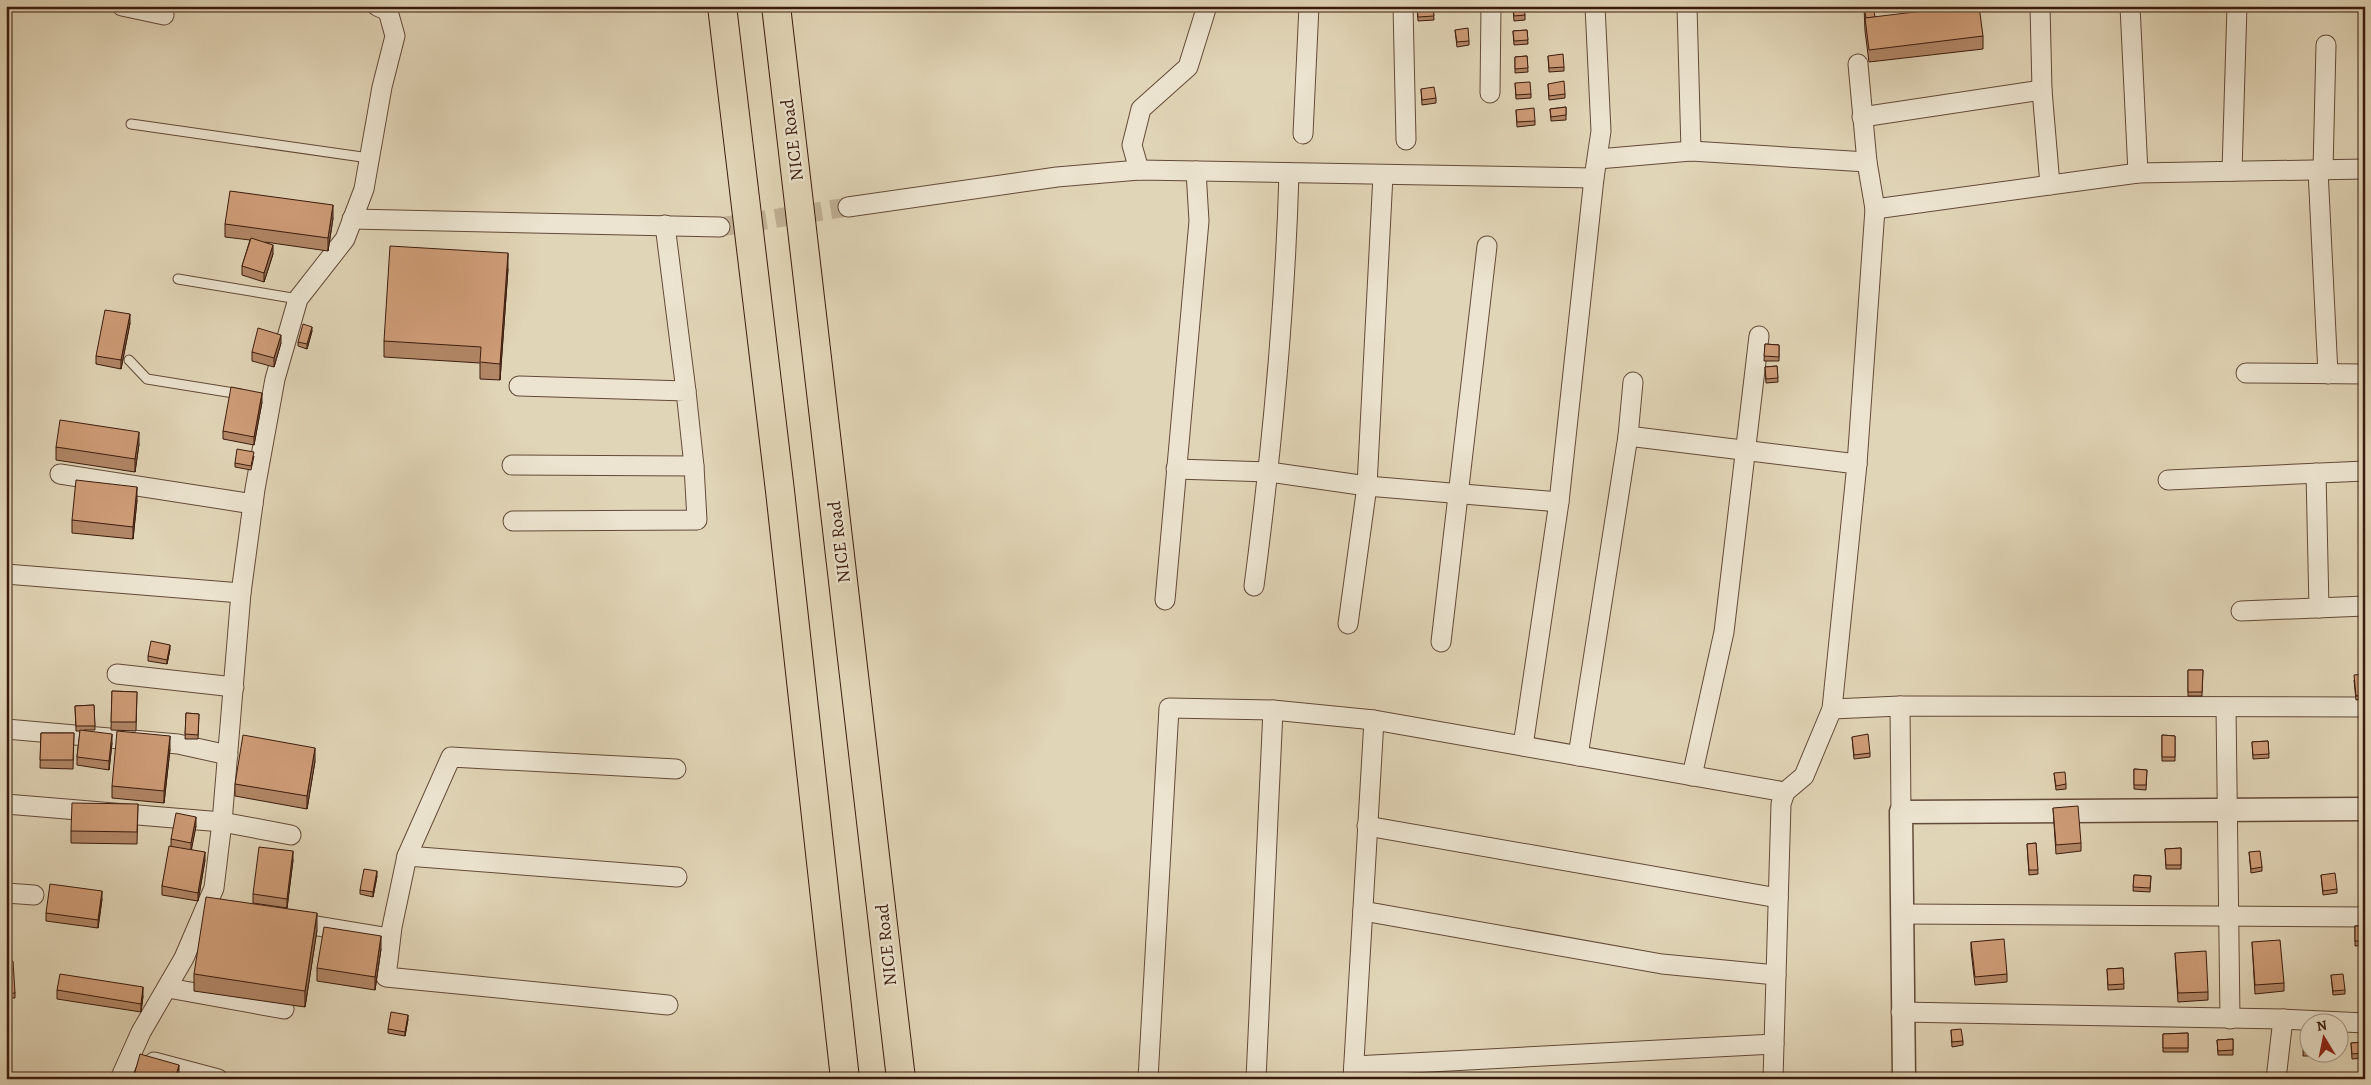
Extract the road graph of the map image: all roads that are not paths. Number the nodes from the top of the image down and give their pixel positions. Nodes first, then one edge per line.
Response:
1 (122, 6) edge
2 (377, 6) edge
3 (722, 6) edge
4 (776, 6) edge
5 (1207, 6) edge
6 (1309, 6) edge
7 (1403, 6) edge
8 (1492, 6) edge
9 (1595, 6) edge
10 (1687, 6) edge
11 (2040, 6) edge
12 (2130, 6) edge
13 (2237, 6) edge
14 (164, 15) dead end
15 (2326, 45) dead end
16 (1858, 64) dead end
17 (2042, 90) junction
18 (1490, 93) dead end
19 (1862, 117) junction
20 (131, 124) dead end
21 (1303, 134) dead end
22 (1406, 140) dead end
23 (1691, 151) junction
24 (369, 158) junction
25 (1598, 159) junction
26 (1866, 162) junction
27 (2365, 169) edge
28 (1139, 170) junction
29 (2320, 170) junction
30 (1196, 171) junction
31 (2232, 171) junction
32 (2138, 172) junction
33 (1289, 173) junction
34 (1383, 175) junction
35 (1594, 178) junction
36 (2050, 185) junction
37 (848, 207) tunnel mouth
38 (1875, 209) junction
39 (352, 219) junction
40 (664, 225) junction
41 (720, 227) tunnel mouth
42 (1487, 246) dead end
43 (178, 279) dead end
44 (298, 299) junction
45 (1759, 336) dead end
46 (130, 360) dead end
47 (2246, 373) dead end
48 (2328, 374) junction
49 (2365, 374) edge
50 (1633, 382) dead end
51 (519, 386) dead end
52 (686, 391) junction
53 (261, 398) junction
54 (1628, 436) junction
55 (1747, 450) junction
56 (1857, 464) junction
57 (512, 465) dead end
58 (694, 466) junction
59 (1176, 469) junction
60 (2365, 471) edge
61 (1269, 472) junction
62 (2316, 473) junction
63 (60, 474) dead end
64 (2168, 480) dead end
65 (1367, 486) junction
66 (1458, 494) junction
67 (1559, 502) junction
68 (253, 504) junction
69 (513, 521) dead end
70 (6, 574) edge
71 (1254, 586) dead end
72 (241, 593) junction
73 (1165, 600) dead end
74 (2365, 606) edge
75 (2319, 608) junction
76 (2241, 611) dead end
77 (1348, 624) dead end
78 (1441, 642) dead end
79 (117, 674) dead end
80 (234, 688) junction
81 (1900, 706) junction
82 (2226, 707) junction
83 (2365, 707) edge
84 (1832, 709) junction
85 (1273, 710) junction
86 (1374, 720) junction
87 (6, 729) edge
88 (1523, 746) junction
89 (228, 755) junction
90 (1578, 756) junction
91 (676, 769) dead end
92 (1692, 776) junction
93 (1785, 792) junction
94 (6, 804) edge
95 (2227, 808) junction
96 (2365, 808) edge
97 (1901, 812) junction
98 (222, 822) junction
99 (1367, 826) junction
100 (291, 834) dead end
101 (407, 856) junction
102 (677, 878) dead end
103 (6, 893) edge
104 (34, 895) dead end
105 (1778, 898) junction
106 (205, 909) junction
107 (1363, 911) junction
108 (224, 912) edge
109 (1902, 914) junction
110 (2365, 917) edge
111 (2228, 918) junction
112 (273, 919) edge
113 (390, 938) junction
114 (1776, 975) junction
115 (168, 988) junction
116 (668, 1005) dead end
117 (284, 1009) dead end
118 (1901, 1012) junction
119 (2230, 1019) junction
120 (2283, 1019) junction
121 (2365, 1023) edge
122 (1774, 1044) junction
123 (131, 1056) junction
124 (1353, 1072) edge
125 (120, 1079) edge
126 (218, 1079) edge
127 (845, 1079) edge
128 (901, 1079) edge
129 (1148, 1079) edge
130 (1256, 1079) edge
131 (1773, 1079) edge
132 (1904, 1079) edge
133 (2276, 1079) edge

1 - 14 street
2 - 24 street
3 - 127 highway
4 - 128 highway, NICE Road
5 - 28 street
6 - 21 street
7 - 22 street
8 - 18 street
9 - 25 street
10 - 23 street
11 - 17 street
12 - 32 street
13 - 31 street
15 - 29 street
16 - 19 street
17 - 19 street
17 - 36 street
19 - 26 street
20 - 24 lane
23 - 25 street
23 - 26 street
24 - 39 street
25 - 35 street
26 - 38 street
27 - 29 street
28 - 30 street
28 - 37 street
29 - 31 street
29 - 48 street
30 - 33 street
30 - 59 street
31 - 32 street
32 - 36 street
33 - 34 street
33 - 61 street
34 - 35 street
34 - 65 street
35 - 67 street
36 - 38 street
38 - 56 street
39 - 40 street
39 - 44 street
40 - 41 street
40 - 52 street
42 - 66 street
43 - 44 lane
44 - 53 street
45 - 55 street
46 - 53 lane
47 - 48 street
48 - 49 street
50 - 54 street
51 - 52 street
52 - 58 street
53 - 68 street
54 - 55 street
54 - 90 street
55 - 56 street
55 - 92 street
56 - 84 street
57 - 58 street
58 - 69 street
59 - 61 street
59 - 73 street
60 - 62 street
61 - 65 street
61 - 71 street
62 - 64 street
62 - 75 street
63 - 68 street
65 - 66 street
65 - 77 street
66 - 67 street
66 - 78 street
67 - 88 street
68 - 72 street
70 - 72 street
72 - 80 street
74 - 75 street
75 - 76 street
79 - 80 street
80 - 89 street
81 - 82 street
81 - 84 street
81 - 97 street
82 - 83 street
82 - 95 street
84 - 93 street
85 - 86 street
85 - 129 street
85 - 130 street
86 - 88 street
86 - 99 street
87 - 89 street
88 - 90 street
89 - 98 street
90 - 92 street
91 - 101 street
92 - 93 street
93 - 105 street
94 - 98 street
95 - 96 street
95 - 97 street
95 - 111 street
97 - 109 street
98 - 100 street
98 - 106 street
99 - 105 street
99 - 107 street
101 - 102 street
101 - 113 street
103 - 104 street
105 - 114 street
106 - 108 street
106 - 115 street
107 - 114 street
107 - 124 street
109 - 111 street
109 - 118 street
110 - 111 street
111 - 119 street
112 - 113 street
113 - 116 street
114 - 122 street
115 - 117 street
115 - 123 street
118 - 119 street
118 - 132 street
119 - 120 street
120 - 121 street
120 - 133 street
122 - 124 street
122 - 131 street
123 - 125 street
123 - 126 street

